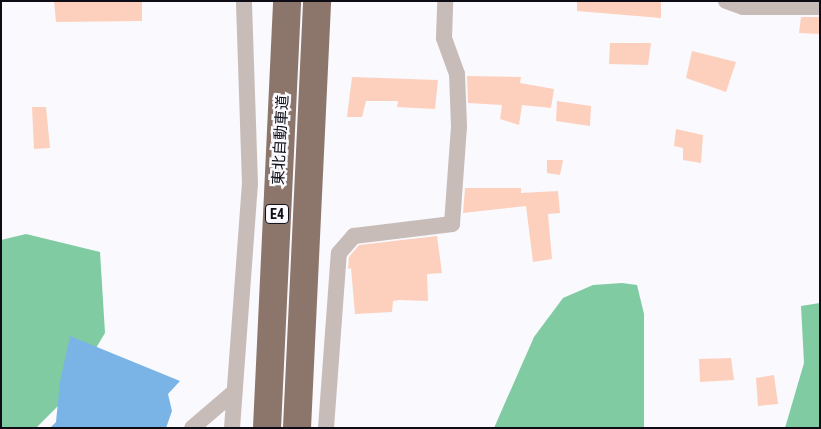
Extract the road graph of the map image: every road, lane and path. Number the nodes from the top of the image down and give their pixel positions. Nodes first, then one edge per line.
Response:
1 (244, 1) edge
2 (287, 1) edge
3 (317, 1) edge
4 (445, 1) edge
5 (726, 1) edge
6 (820, 7) edge
7 (234, 392) junction
8 (192, 428) edge
9 (232, 428) edge
10 (267, 428) edge
11 (297, 428) edge
12 (326, 428) edge

1 - 7 street
2 - 10 highway, 東北自動車道 / E4
3 - 11 highway, 東北自動車道 / E4
4 - 12 street
5 - 6 street
7 - 8 street
7 - 9 street

